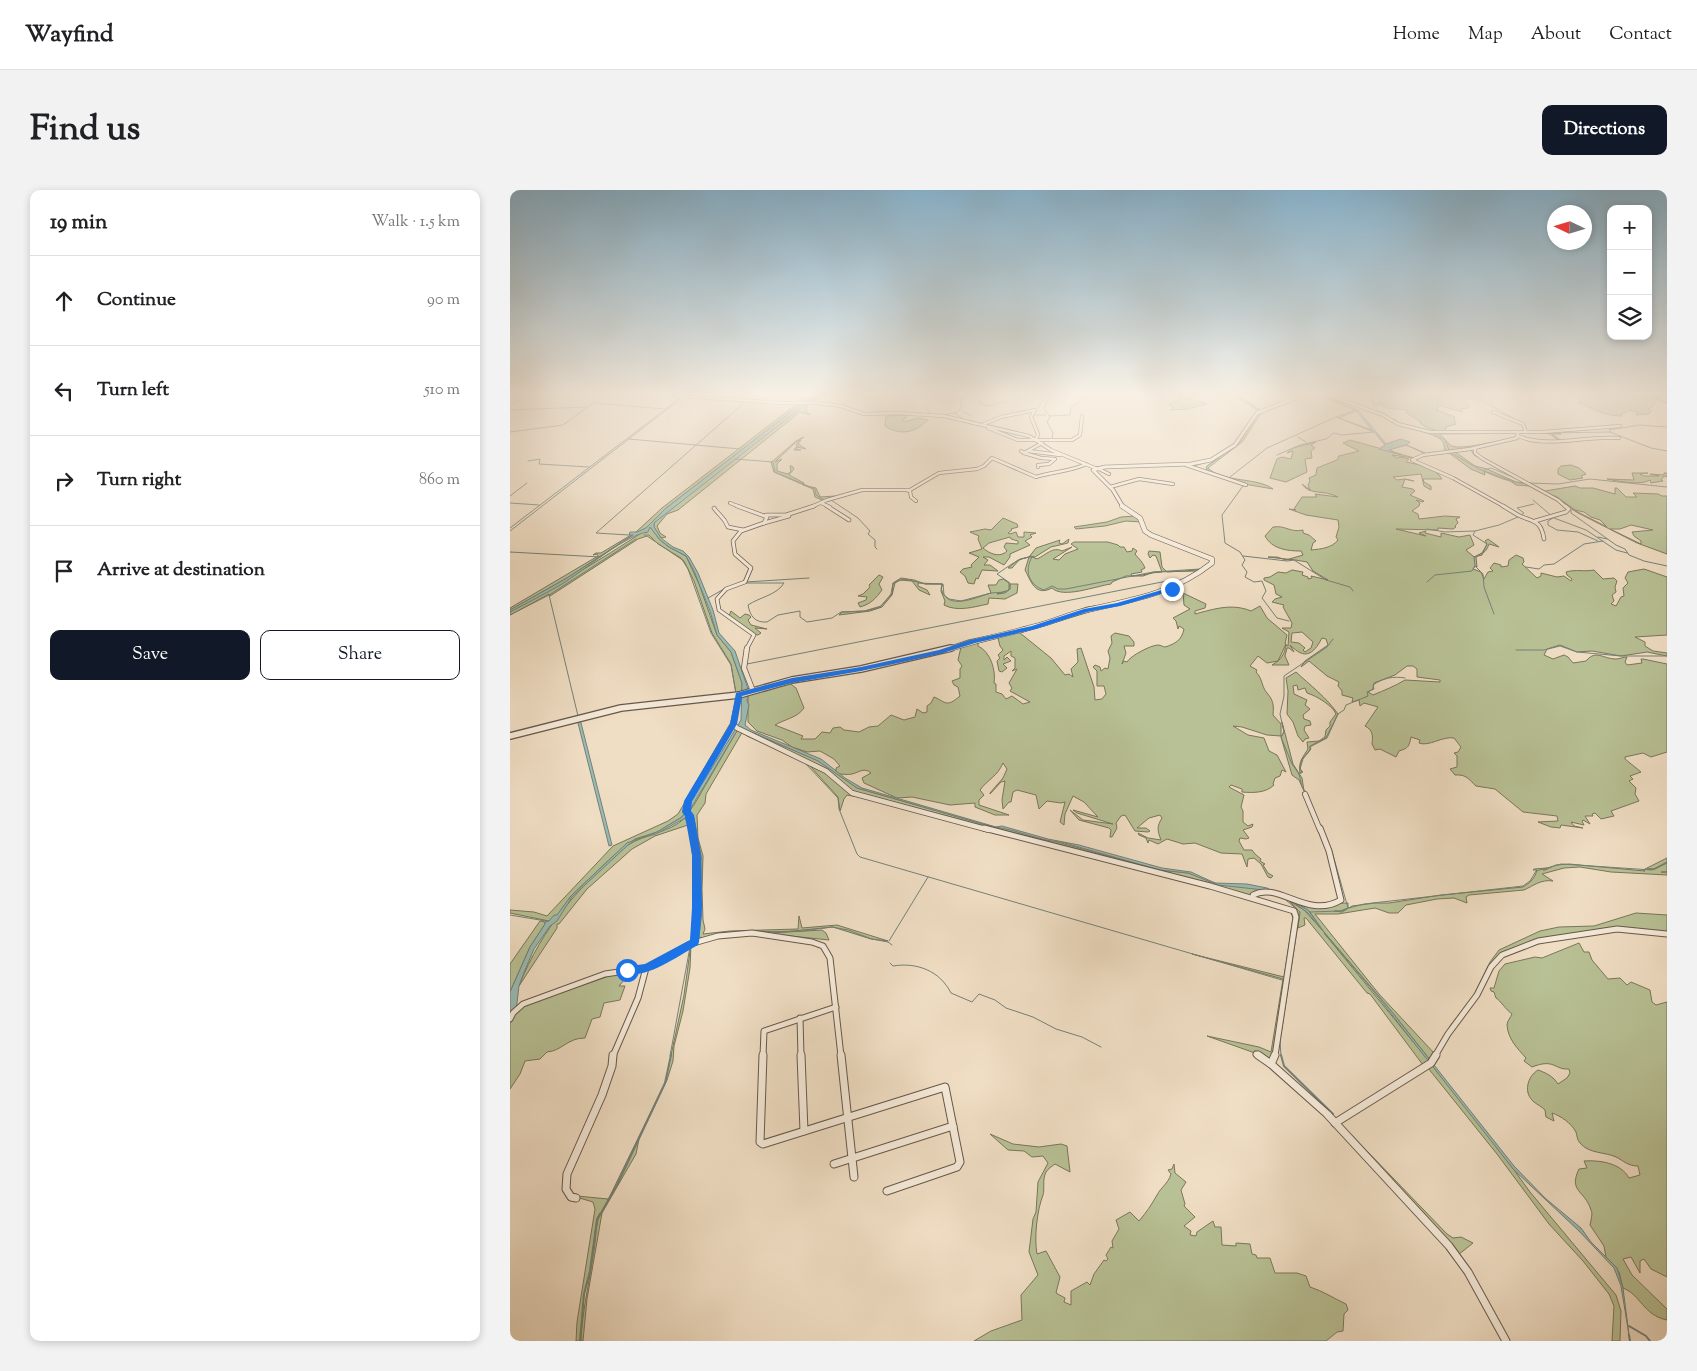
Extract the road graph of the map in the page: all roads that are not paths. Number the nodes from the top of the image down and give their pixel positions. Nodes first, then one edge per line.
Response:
1 (1034, 447) edge
2 (1049, 447) edge
3 (1231, 447) edge
4 (1479, 447) edge
5 (1475, 448) junction
6 (1024, 451) junction
7 (1062, 454) junction
8 (1086, 464) junction
9 (1184, 464) junction
10 (1038, 467) dead end
11 (1096, 468) junction
12 (1109, 474) dead end
13 (1173, 484) dead end
14 (1246, 485) dead end
15 (1110, 487) junction
16 (907, 490) junction
17 (916, 501) dead end
18 (730, 503) dead end
19 (821, 504) junction
20 (714, 508) dead end
21 (804, 510) junction
22 (766, 515) junction
23 (849, 520) dead end
24 (1535, 520) junction
25 (764, 523) junction
26 (743, 530) junction
27 (1544, 538) dead end
28 (753, 691) junction
29 (739, 694) junction
30 (733, 724) junction
31 (510, 736) edge
32 (1305, 794) dead end
33 (1253, 898) junction
34 (1667, 934) edge
35 (694, 942) junction
36 (646, 968) junction
37 (836, 1007) junction
38 (800, 1018) junction
39 (510, 1019) edge
40 (1256, 1054) dead end
41 (1271, 1064) junction
42 (847, 1117) junction
43 (1335, 1123) junction
44 (953, 1126) junction
45 (804, 1131) junction
46 (852, 1159) junction
47 (834, 1164) dead end
48 (854, 1177) dead end
49 (887, 1191) dead end
50 (576, 1198) dead end
51 (1506, 1341) edge

1 - 6 street
2 - 7 street
3 - 9 street
4 - 5 street
5 - 24 street
5 - 24 street
6 - 7 street
6 - 10 street
7 - 8 street
8 - 11 street
8 - 16 street
9 - 11 street
9 - 14 street
11 - 12 street
11 - 15 street
13 - 15 street
15 - 28 street
16 - 17 street
16 - 19 street
18 - 22 street
19 - 21 street
19 - 23 street
20 - 26 street
21 - 22 street
21 - 25 street
22 - 25 street
24 - 27 street
25 - 26 street
26 - 28 street
28 - 29 street
29 - 30 street
29 - 31 street
30 - 33 street
30 - 35 street
32 - 33 street
33 - 41 street
34 - 43 street
35 - 36 street
35 - 37 street
36 - 39 street
36 - 50 street
37 - 38 street
37 - 42 street
38 - 45 street
38 - 45 street
40 - 41 street
41 - 43 street
42 - 44 street
42 - 45 street
42 - 46 street
43 - 51 street
44 - 46 street
44 - 49 street
46 - 47 street
46 - 48 street

